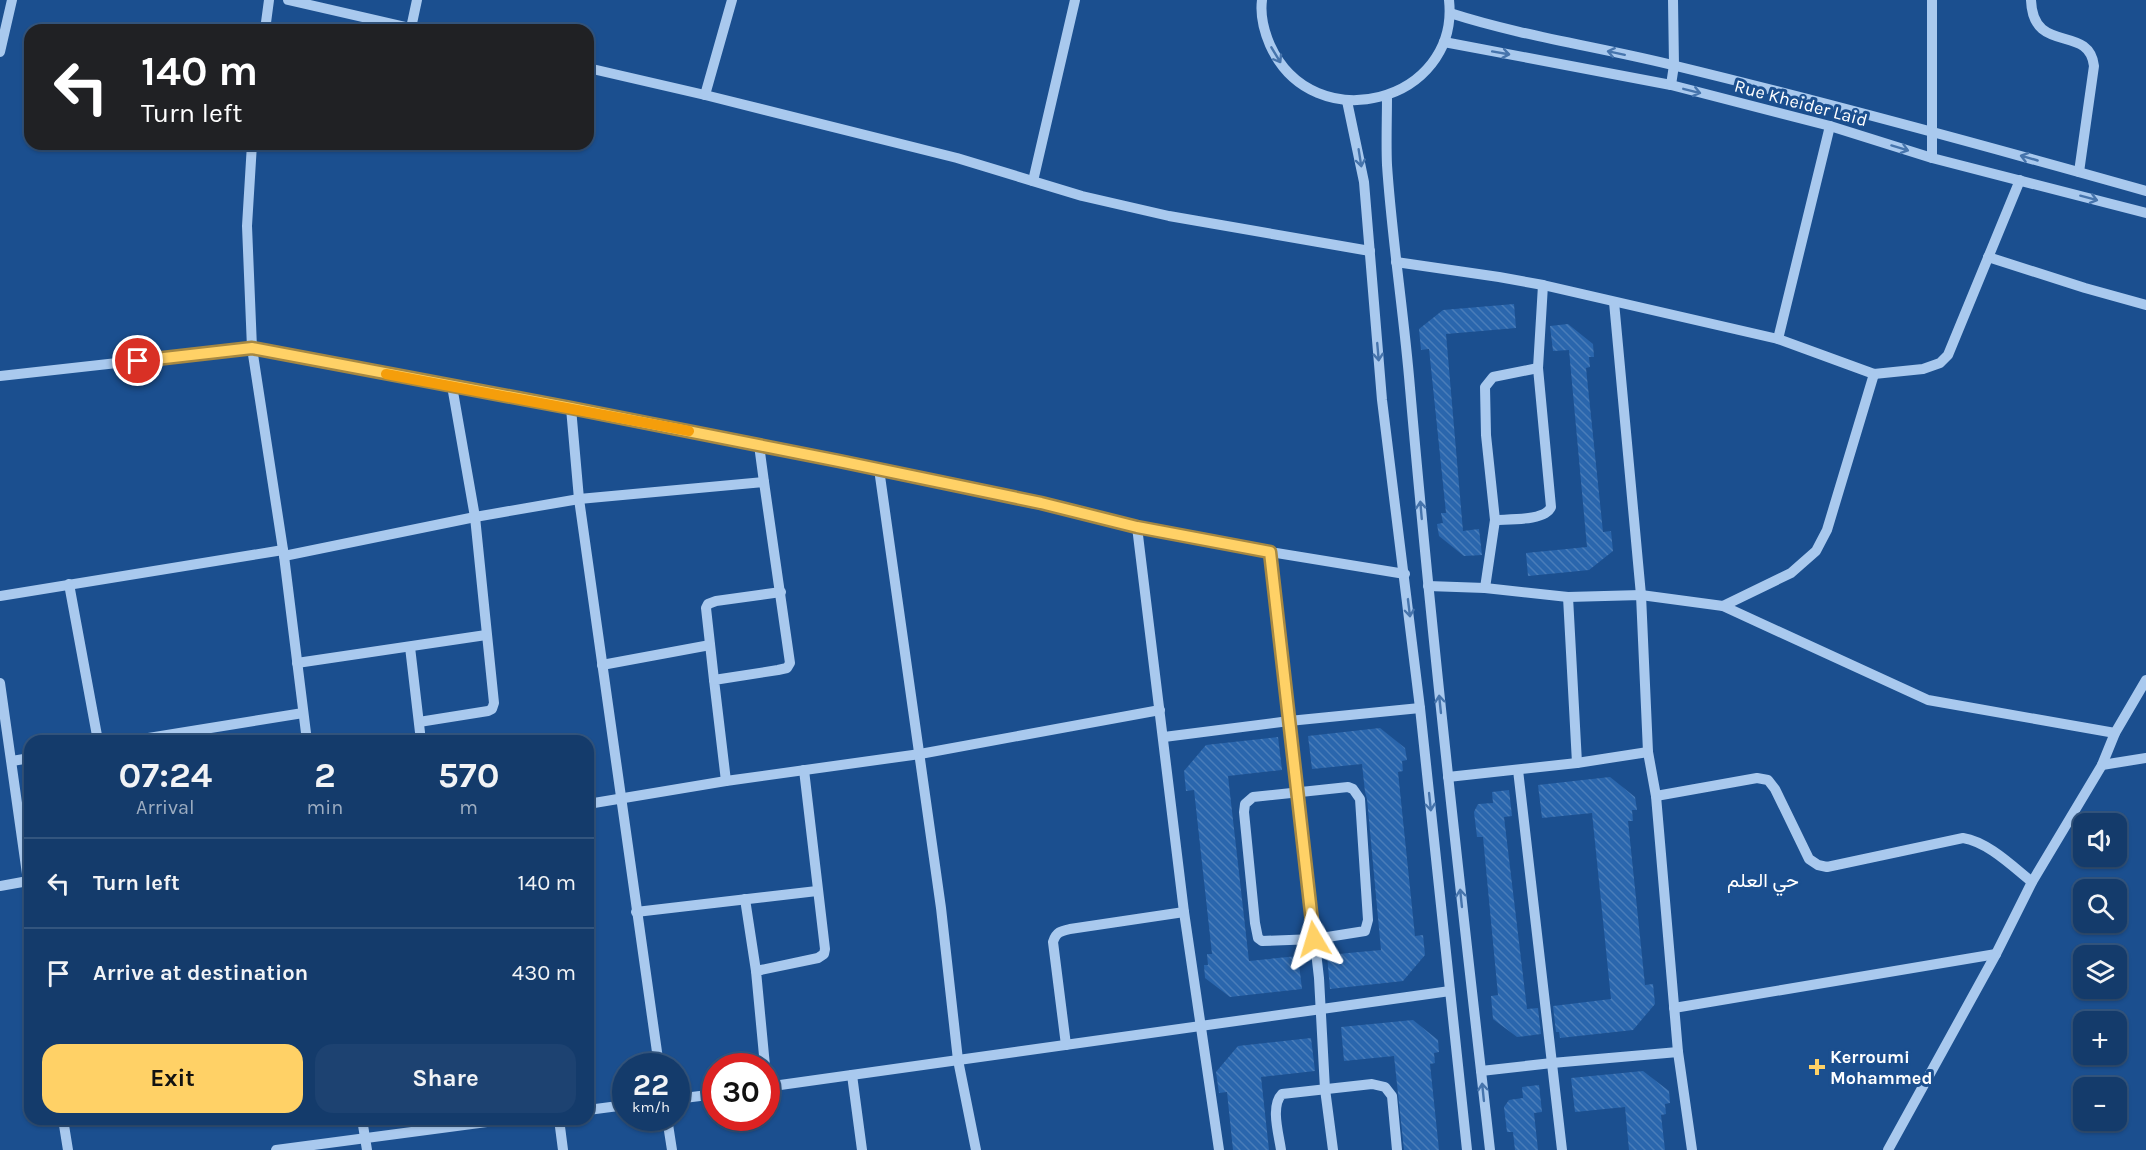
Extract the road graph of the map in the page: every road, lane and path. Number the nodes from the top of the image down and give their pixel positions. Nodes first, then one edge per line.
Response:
1 (12, 0) edge
2 (269, 0) edge
3 (288, 0) edge
4 (417, 0) edge
5 (732, 0) edge
6 (1076, 0) edge
7 (1248, 0) edge
8 (1449, 0) edge
9 (1673, 0) edge
10 (1932, 0) edge
11 (2031, 0) edge
12 (1261, 2) edge
13 (1450, 13) junction
14 (267, 24) edge
15 (393, 24) edge
16 (415, 24) edge
17 (1443, 42) junction
18 (0, 52) edge
19 (1674, 65) junction
20 (594, 69) edge
21 (1671, 85) junction
22 (705, 95) junction
23 (1387, 96) junction
24 (1347, 101) junction
25 (1830, 126) junction
26 (1931, 131) junction
27 (252, 150) edge
28 (1932, 158) junction
29 (2079, 172) junction
30 (2020, 180) junction
31 (1033, 181) junction
32 (2146, 191) edge
33 (2146, 213) edge
34 (1370, 251) junction
35 (1988, 257) junction
36 (1396, 262) junction
37 (1543, 285) junction
38 (1614, 302) junction
39 (2146, 306) edge
40 (1778, 339) junction
41 (252, 348) junction
42 (1538, 368) junction
43 (1874, 374) junction
44 (0, 376) edge
45 (452, 386) junction
46 (571, 408) junction
47 (759, 445) junction
48 (879, 469) junction
49 (764, 482) junction
50 (579, 499) junction
51 (475, 517) junction
52 (1495, 520) junction
53 (1137, 527) junction
54 (1270, 552) junction
55 (284, 553) junction
56 (1405, 574) junction
57 (69, 584) junction
58 (1428, 585) junction
59 (1485, 588) junction
60 (781, 592) junction
61 (1641, 595) junction
62 (0, 596) edge
63 (1568, 597) junction
64 (1723, 606) junction
65 (486, 635) junction
66 (710, 645) junction
67 (410, 647) junction
68 (297, 663) junction
69 (602, 665) junction
70 (714, 680) junction
71 (2146, 680) edge
72 (0, 683) edge
73 (1420, 708) junction
74 (1160, 710) junction
75 (303, 713) junction
76 (1288, 721) junction
77 (419, 722) junction
78 (2115, 733) junction
79 (97, 735) edge
80 (167, 735) edge
81 (306, 735) edge
82 (420, 735) edge
83 (1164, 737) junction
84 (1648, 752) junction
85 (920, 754) junction
86 (2146, 758) edge
87 (24, 759) edge
88 (12, 761) junction
89 (1577, 763) junction
90 (2102, 765) junction
91 (804, 770) junction
92 (1518, 770) junction
93 (1448, 777) junction
94 (726, 781) junction
95 (1297, 793) junction
96 (1656, 795) junction
97 (621, 799) junction
98 (594, 803) edge
99 (24, 851) edge
100 (24, 882) edge
101 (2032, 882) junction
102 (0, 886) edge
103 (817, 891) junction
104 (745, 899) junction
105 (636, 912) junction
106 (1184, 912) junction
107 (1314, 939) junction
108 (1996, 954) junction
109 (756, 971) junction
110 (1450, 992) junction
111 (1322, 1008) junction
112 (1674, 1008) junction
113 (1475, 1023) junction
114 (1454, 1025) junction
115 (1200, 1026) junction
116 (1066, 1045) junction
117 (1678, 1052) junction
118 (657, 1053) edge
119 (764, 1053) edge
120 (958, 1060) junction
121 (1552, 1063) junction
122 (1481, 1071) junction
123 (852, 1075) junction
124 (780, 1085) edge
125 (1325, 1089) junction
126 (612, 1107) edge
127 (594, 1109) edge
128 (64, 1125) edge
129 (363, 1125) edge
130 (462, 1125) edge
131 (560, 1125) edge
132 (669, 1131) edge
133 (365, 1137) junction
134 (68, 1150) edge
135 (276, 1150) edge
136 (367, 1150) edge
137 (562, 1150) edge
138 (672, 1150) edge
139 (862, 1150) edge
140 (976, 1150) edge
141 (1219, 1150) edge
142 (1281, 1150) edge
143 (1333, 1150) edge
144 (1397, 1150) edge
145 (1467, 1150) edge
146 (1490, 1150) edge
147 (1562, 1150) edge
148 (1692, 1150) edge
149 (1888, 1150) edge

1 - 18 street
2 - 14 street
3 - 15 street
4 - 16 street
5 - 22 street
6 - 31 street
7 - 12 street
8 - 13 street
9 - 19 street
10 - 26 street
11 - 29 street
12 -> 24 street
13 - 17 street
19 -> 13 street, Rue Kheider Laid
17 -> 21 street, Rue Kheider Laid
17 - 23 street
19 - 21 street
19 - 26 street, Rue Kheider Laid
20 - 22 street
21 -> 25 street, Rue Kheider Laid
22 - 31 street
23 - 24 street
23 - 36 street
24 -> 34 street
25 -> 28 street, Rue Kheider Laid
25 - 40 street
26 - 28 street
29 -> 26 street, Rue Kheider Laid
27 - 41 street
28 - 30 street, Rue Kheider Laid
29 - 32 street, Rue Kheider Laid
30 -> 33 street, Rue Kheider Laid
30 - 35 street
31 - 34 street
34 -> 56 street
35 - 39 street
35 - 43 street
36 - 37 street
58 -> 36 street
37 - 38 street
37 - 42 street
38 - 40 street
38 - 61 street
40 - 43 street
41 - 44 street
41 - 45 street
41 - 55 street
42 - 52 street
42 - 52 street
43 - 64 street
45 - 46 street
45 - 51 street
46 - 47 street
46 - 50 street
47 - 48 street
47 - 49 street
48 - 53 street
48 - 85 street
49 - 50 street
49 - 60 street
50 - 51 street
50 - 69 street
51 - 55 street
51 - 65 street
52 - 59 street
53 - 54 street
53 - 74 street
54 - 56 street
54 - 76 street
55 - 57 street
55 - 68 street
56 -> 73 street
57 - 62 street
57 - 79 street
58 - 59 street
93 -> 58 street
59 - 63 street
60 - 66 street
60 - 70 street
61 - 63 street
61 - 64 street
61 - 84 street
63 - 89 street
64 - 78 street
65 - 67 street
65 - 77 street
66 - 69 street
66 - 70 street
67 - 68 street
67 - 77 street
68 - 75 street
69 - 97 street
70 - 94 street
71 - 78 street
72 - 88 street
73 - 76 street
73 -> 110 street
74 - 83 street
74 - 85 street
75 - 80 street
75 - 81 street
76 - 83 street
76 - 95 street
77 - 82 street
78 - 90 street
83 - 106 street
84 - 89 street
84 - 96 street
85 - 91 street
85 - 120 street
86 - 90 street
87 - 88 street
88 - 99 street
89 - 92 street
90 - 101 street
91 - 94 street
91 - 103 street
92 - 93 street
92 - 121 street
113 -> 93 street
94 - 97 street
95 - 107 street
95 - 107 street
95 - 107 street
96 - 101 street
96 - 112 street
97 - 98 street
97 - 105 street
100 - 102 street
101 - 108 street
103 - 104 street
103 - 109 street
104 - 105 street
104 - 109 street
105 - 118 street
106 - 115 street
106 - 116 street
107 - 111 street
108 - 112 street
108 - 149 street
109 - 119 street
110 - 111 street
110 - 114 street
111 - 115 street
111 - 125 street
112 - 117 street
113 - 114 street
113 - 122 street
114 - 145 street
115 - 116 street
115 - 141 street
116 - 120 street
117 - 121 street
117 - 148 street
120 - 123 street
120 - 140 street
121 - 122 street
121 - 147 street
146 -> 122 street
123 - 124 street
123 - 139 street
125 - 142 street
125 - 143 street
125 - 144 street
126 - 127 street
128 - 134 street
129 - 133 street
130 - 133 street
131 - 137 street
132 - 138 street
133 - 135 street
133 - 136 street

